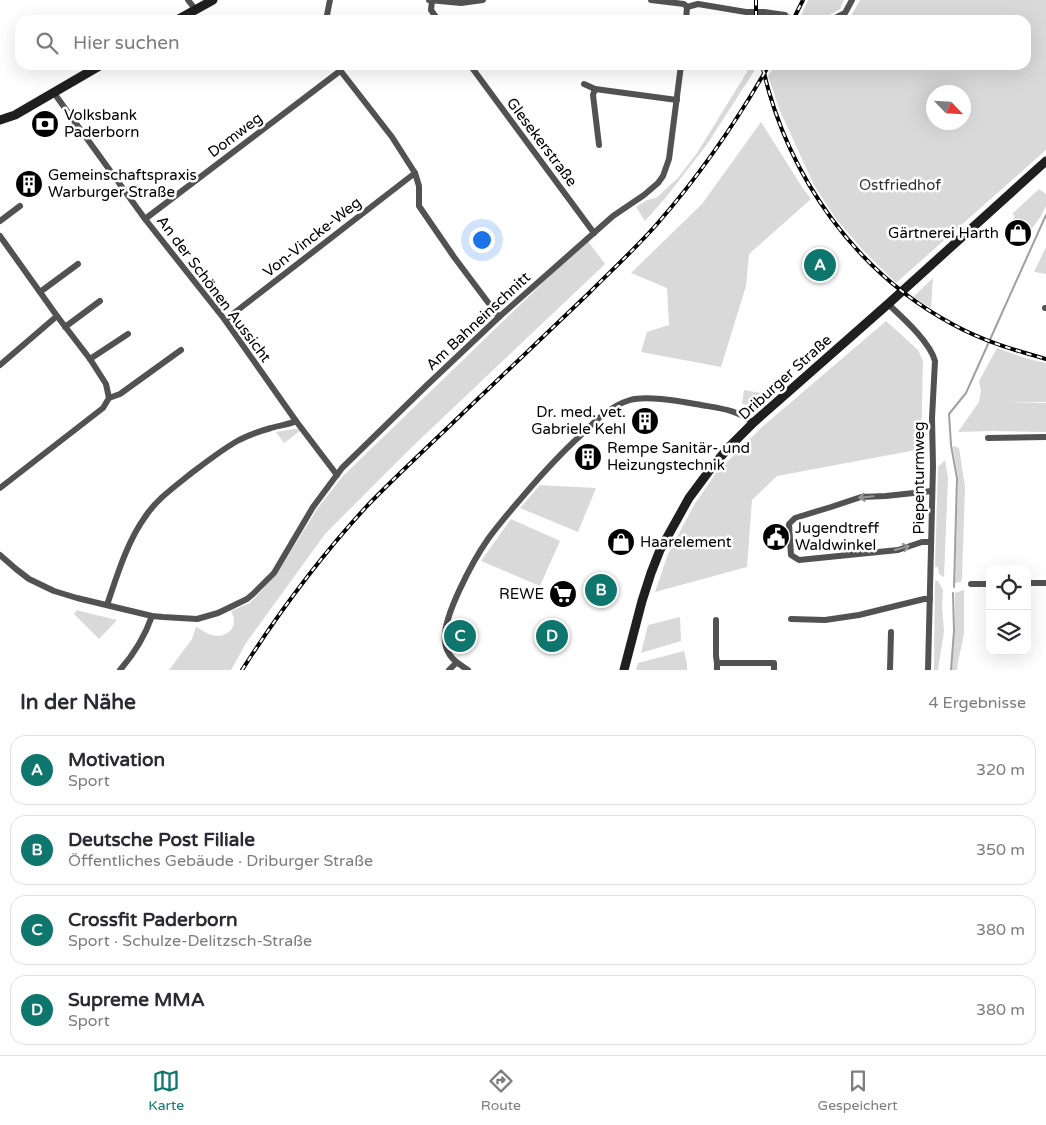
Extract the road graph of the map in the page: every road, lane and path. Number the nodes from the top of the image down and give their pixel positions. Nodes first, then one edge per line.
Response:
1 (188, 0) edge
2 (213, 0) edge
3 (330, 0) edge
4 (430, 0) edge
5 (483, 0) edge
6 (651, 0) edge
7 (852, 0) edge
8 (461, 2) edge
9 (686, 7) junction
10 (196, 10) junction
11 (186, 15) edge
12 (327, 15) edge
13 (434, 15) edge
14 (686, 15) edge
15 (785, 15) dead end
16 (841, 15) edge
17 (93, 70) edge
18 (335, 70) edge
19 (340, 70) edge
20 (474, 70) edge
21 (680, 70) edge
22 (584, 84) dead end
23 (596, 89) junction
24 (54, 93) junction
25 (677, 100) junction
26 (0, 120) edge
27 (599, 144) dead end
28 (1046, 161) edge
29 (416, 173) junction
30 (20, 206) dead end
31 (146, 219) junction
32 (0, 221) edge
33 (594, 232) junction
34 (0, 236) edge
35 (78, 264) dead end
36 (40, 292) junction
37 (100, 301) dead end
38 (888, 304) junction
39 (57, 316) junction
40 (499, 317) junction
41 (224, 320) junction
42 (65, 327) junction
43 (128, 334) dead end
44 (181, 350) dead end
45 (90, 359) junction
46 (0, 365) edge
47 (108, 398) junction
48 (296, 421) junction
49 (753, 423) junction
50 (1046, 437) edge
51 (988, 438) dead end
52 (337, 474) junction
53 (0, 488) edge
54 (932, 491) junction
55 (932, 542) junction
56 (0, 555) edge
57 (1031, 583) edge
58 (1046, 583) edge
59 (971, 584) dead end
60 (986, 584) edge
61 (930, 599) junction
62 (107, 605) junction
63 (152, 616) junction
64 (791, 619) dead end
65 (716, 620) dead end
66 (891, 632) dead end
67 (456, 663) junction
68 (717, 666) edge
69 (120, 670) edge
70 (449, 670) edge
71 (468, 670) edge
72 (624, 670) edge
73 (774, 670) edge
74 (890, 670) edge
75 (928, 670) edge

1 - 10 street
2 - 10 main road
3 - 12 street
4 - 8 street
4 - 13 street
5 - 8 street
6 - 9 street
7 - 16 street
9 - 14 street
9 - 15 street
10 - 11 main road
17 - 24 main road
18 - 31 street, Domweg
19 - 29 street
20 - 33 street, Glesekerstraße
21 - 25 street, Am Bahneinschnitt
22 - 23 street
23 - 25 street
23 - 27 street
24 - 26 main road
24 - 31 street, An der Schönen Aussicht
25 - 33 street, Am Bahneinschnitt
28 - 38 main road, Driburger Straße
29 - 40 street
29 - 41 street, Von-Vincke-Weg
30 - 32 street
31 - 41 street, An der Schönen Aussicht
33 - 40 street, Am Bahneinschnitt
34 - 36 street
35 - 36 street
36 - 39 street
37 - 42 street
38 - 49 main road, Driburger Straße
38 - 54 street, Piepenturmweg
39 - 42 street
39 - 46 street
40 - 52 street, Am Bahneinschnitt
41 - 48 street, An der Schönen Aussicht
42 - 45 street
43 - 45 street
44 - 47 street
45 - 47 street
47 - 53 street
48 - 52 street, An der Schönen Aussicht
48 - 62 street
49 - 67 street
49 - 72 main road, Driburger Straße
50 - 51 street
52 - 63 street, Am Bahneinschnitt
54 - 55 street, Piepenturmweg
54 -> 55 street
55 - 61 street, Piepenturmweg
56 - 62 street, Am Bahneinschnitt
57 - 58 street
59 - 60 street
61 - 64 street
61 - 75 street, Piepenturmweg
62 - 63 street, Am Bahneinschnitt
63 - 69 street
65 - 68 street
66 - 74 street
67 - 70 street
67 - 71 street
68 - 73 street

